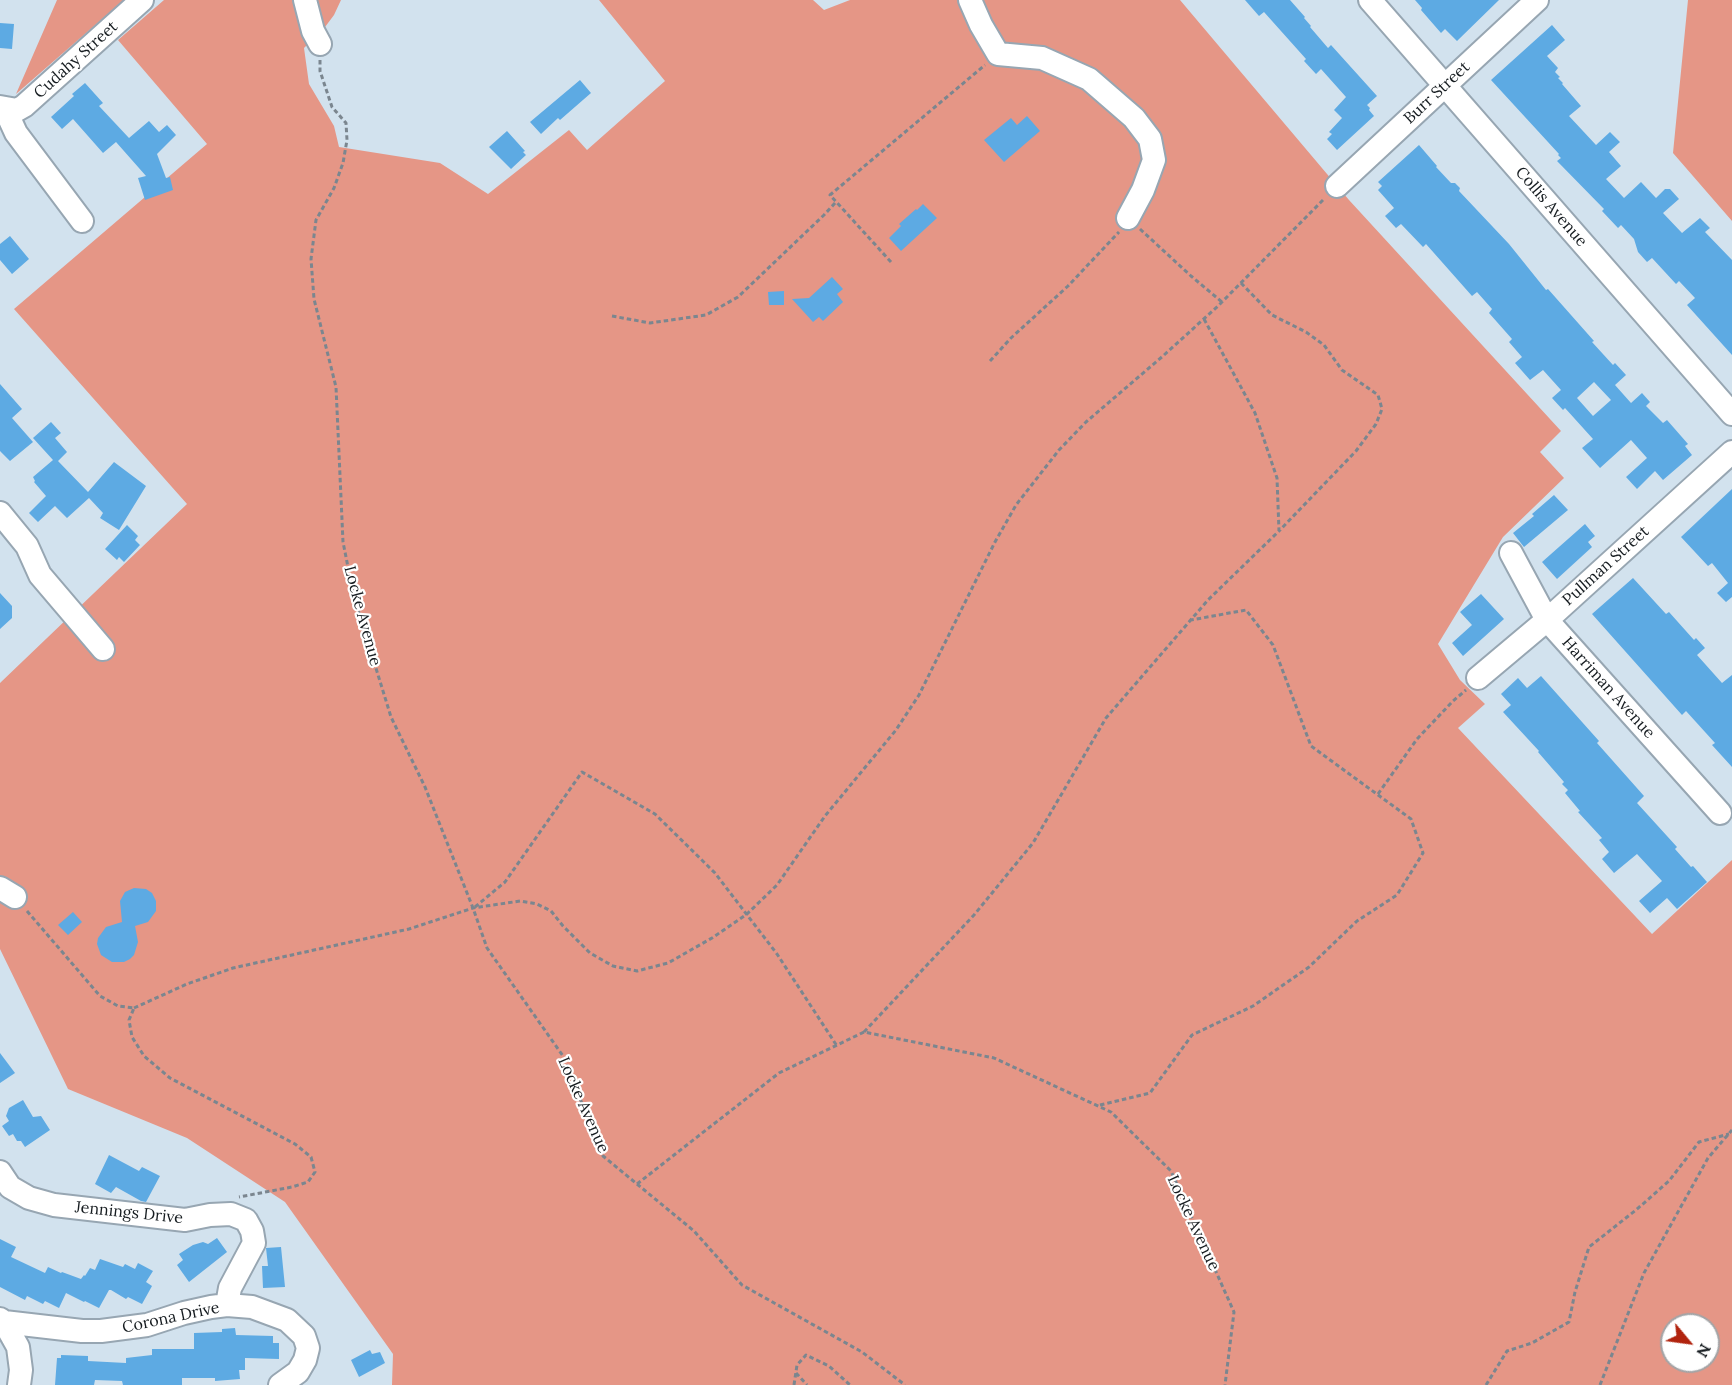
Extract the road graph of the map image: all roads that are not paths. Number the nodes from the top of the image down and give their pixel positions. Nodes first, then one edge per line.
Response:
1 (142, 0) edge
2 (305, 0) edge
3 (970, 0) edge
4 (1370, 0) edge
5 (1537, 0) edge
6 (320, 44) road end
7 (1446, 85) junction
8 (3, 108) edge
9 (1337, 186) road end
10 (1128, 218) road end
11 (82, 221) dead end
12 (1732, 414) edge
13 (1732, 452) edge
14 (0, 513) edge
15 (1511, 553) dead end
16 (1547, 620) junction
17 (103, 649) dead end
18 (1478, 678) road end
19 (1720, 813) dead end
20 (0, 1172) edge
21 (227, 1305) junction
22 (2, 1321) edge
23 (19, 1385) edge
24 (280, 1385) edge

1 - 8 street, Cudahy Street
2 - 6 street
3 - 10 street
4 - 7 street, Collis Avenue
5 - 7 street, Burr Street
7 - 9 street, Burr Street
7 - 12 street, Collis Avenue
8 - 11 street
13 - 16 street, Pullman Street
14 - 17 street
15 - 16 street, Harriman Avenue
16 - 18 street, Pullman Street
16 - 19 street, Harriman Avenue
20 - 21 street, Jennings Drive
21 - 22 street, Corona Drive
21 - 24 street, Corona Drive
22 - 23 street

